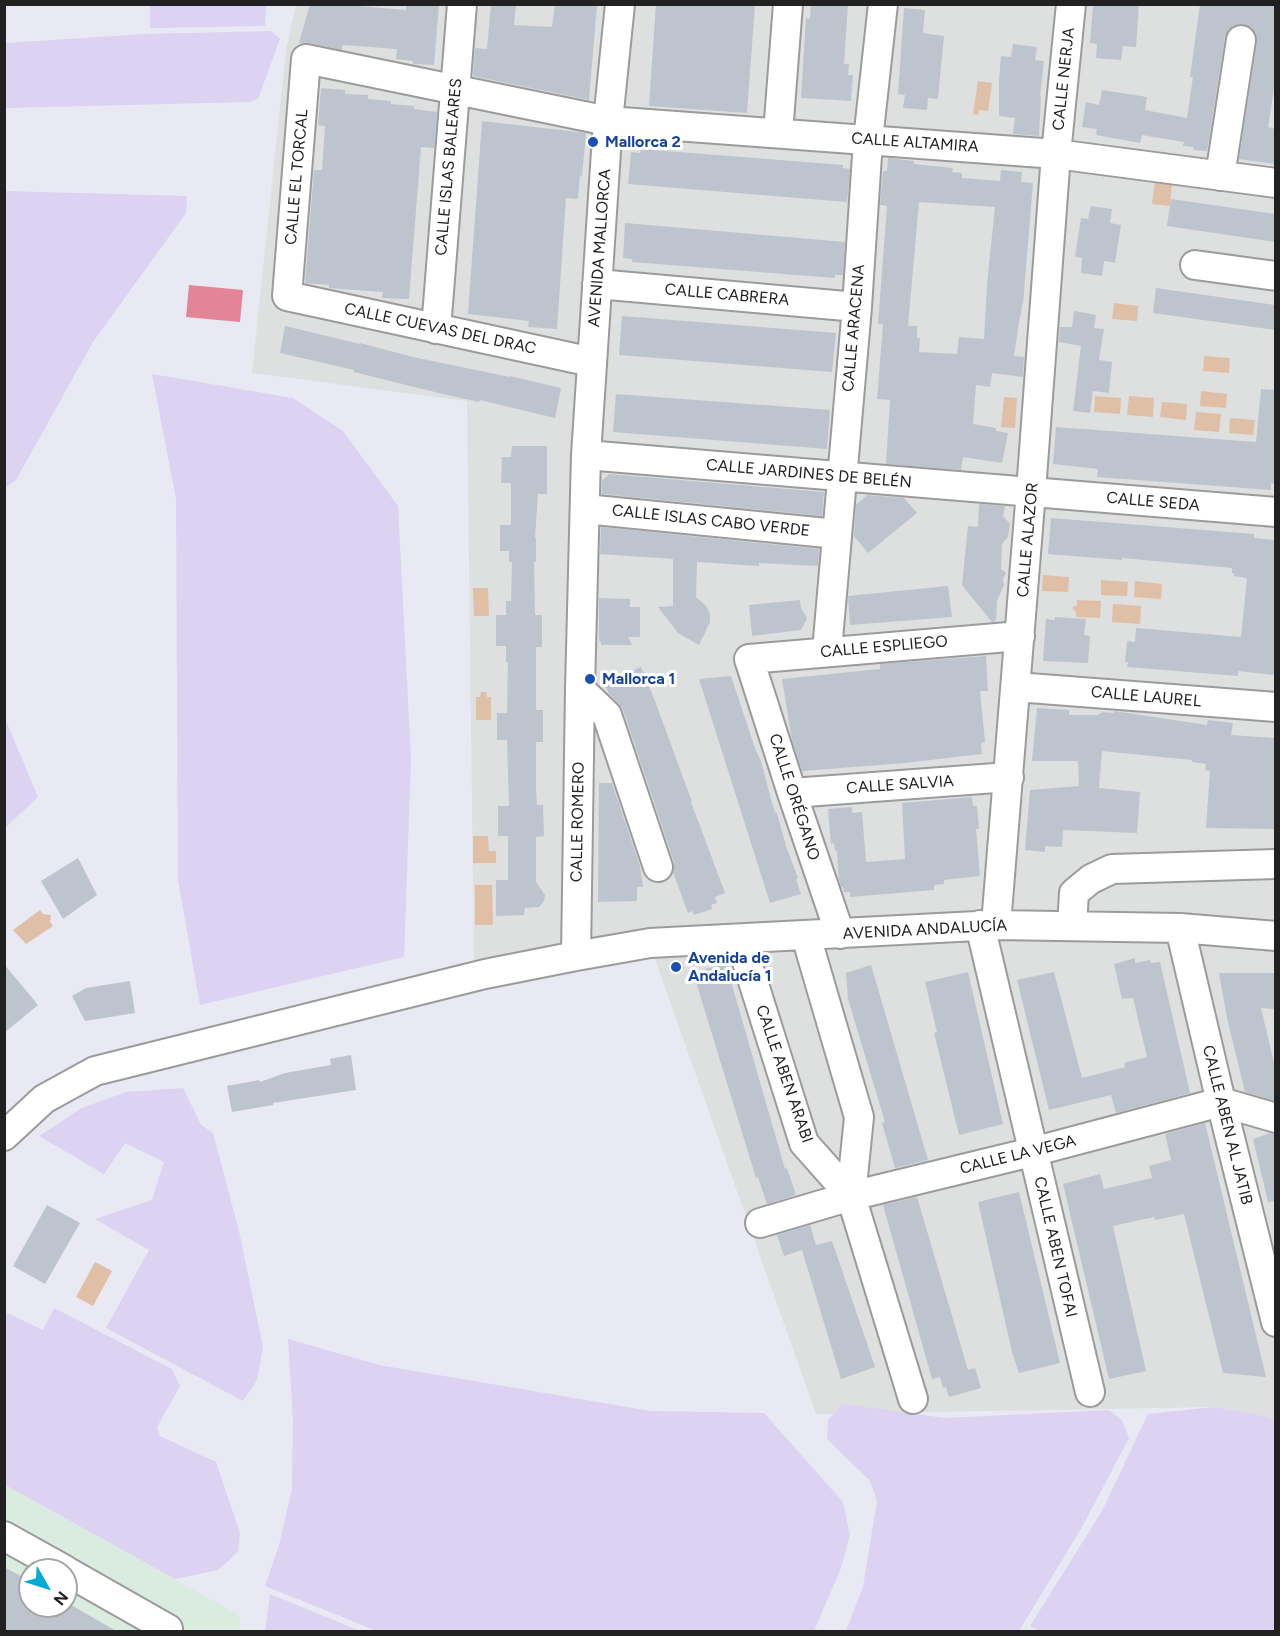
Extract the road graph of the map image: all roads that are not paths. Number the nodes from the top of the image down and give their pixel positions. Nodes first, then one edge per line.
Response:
1 (462, 4) edge
2 (620, 4) edge
3 (788, 4) edge
4 (882, 4) edge
5 (1071, 4) edge
6 (1240, 40) dead end
7 (306, 59) joint
8 (455, 90) junction
9 (608, 121) junction
10 (778, 133) junction
11 (868, 140) junction
12 (1056, 154) junction
13 (1221, 176) junction
14 (1275, 183) edge
15 (1195, 265) dead end
16 (1275, 276) edge
17 (597, 284) junction
18 (287, 296) joint
19 (857, 307) junction
20 (436, 329) junction
21 (592, 362) junction
22 (586, 455) junction
23 (842, 478) junction
24 (1031, 491) junction
25 (585, 509) junction
26 (1275, 513) edge
27 (837, 534) junction
28 (1020, 636) junction
29 (827, 651) junction
30 (749, 659) joint
31 (1016, 687) junction
32 (580, 689) junction
33 (1275, 707) edge
34 (1009, 777) junction
35 (792, 793) junction
36 (1275, 864) edge
37 (657, 867) dead end
38 (988, 925) junction
39 (1072, 926) junction
40 (1180, 928) junction
41 (840, 934) junction
42 (806, 936) junction
43 (1275, 936) edge
44 (740, 940) junction
45 (576, 956) junction
46 (1221, 1102) junction
47 (1275, 1118) edge
48 (4, 1136) edge
49 (1032, 1152) junction
50 (850, 1196) junction
51 (760, 1223) dead end
52 (1275, 1322) edge
53 (1090, 1392) dead end
54 (913, 1399) dead end
55 (4, 1536) edge
56 (43, 1558) edge
57 (78, 1578) edge
58 (167, 1630) edge

1 - 8 street, CALLE ISLAS BALEARES
2 - 9 street, AVENIDA MALLORCA
3 - 10 street
4 - 11 street, CALLE ARACENA
5 - 12 street, CALLE NERJA
6 - 13 street
7 - 8 street, CALLE ALTAMIRA
7 - 18 street, CALLE EL TORCAL
8 - 9 street, CALLE ALTAMIRA
8 - 20 street, CALLE ISLAS BALEARES
9 - 10 street, CALLE ALTAMIRA
9 - 17 street, AVENIDA MALLORCA
10 - 11 street, CALLE ALTAMIRA
11 - 12 street, CALLE ALTAMIRA
11 - 19 street, CALLE ARACENA
12 - 13 street, CALLE ALTAMIRA
12 - 24 street, CALLE ALAZOR
13 - 14 street, CALLE ALTAMIRA
15 - 16 street
17 - 19 street, CALLE CABRERA
17 - 21 street, AVENIDA MALLORCA
18 - 20 street, CALLE CUEVAS DEL DRAC
19 - 23 street, CALLE ARACENA
20 - 21 street, CALLE CUEVAS DEL DRAC
21 - 22 street, AVENIDA MALLORCA
22 - 23 street, CALLE JARDINES DE BELÉN
22 - 25 street, CALLE ROMERO
23 - 24 street, CALLE JARDINES DE BELÉN
23 - 27 street, CALLE ARACENA
24 - 26 street, CALLE SEDA
24 - 28 street, CALLE ALAZOR
25 - 27 street, CALLE ISLAS CABO VERDE
25 - 32 street, CALLE ROMERO
27 - 29 street, CALLE ARACENA
28 - 29 street, CALLE ESPLIEGO
28 - 31 street, CALLE ALAZOR
29 - 30 street, CALLE ESPLIEGO
30 - 35 street, CALLE ORÉGANO
31 - 33 street, CALLE LAUREL
31 - 34 street, CALLE ALAZOR
32 - 37 street
32 - 45 street, CALLE ROMERO
34 - 35 street, CALLE SALVIA
34 - 38 street, CALLE ALAZOR
35 - 41 street, CALLE ORÉGANO
36 - 39 street
38 - 39 street, AVENIDA ANDALUCÍA
38 - 41 street, AVENIDA ANDALUCÍA
38 - 49 street, CALLE ABEN TOFAI
39 - 40 street, AVENIDA ANDALUCÍA
40 - 43 street, AVENIDA ANDALUCÍA
40 - 46 street, CALLE ABEN AL JATIB
41 - 42 street, AVENIDA ANDALUCÍA
42 - 44 street, AVENIDA ANDALUCÍA
42 - 50 street, CALLE ABEN ARABI
44 - 45 street, AVENIDA ANDALUCÍA
44 - 50 street, CALLE ABEN ARABI
45 - 48 street, AVENIDA ANDALUCÍA
46 - 47 street
46 - 49 street, CALLE LA VEGA
46 - 52 street, CALLE ABEN AL JATIB
49 - 50 street, CALLE LA VEGA
49 - 53 street, CALLE ABEN TOFAI
50 - 51 street, CALLE LA VEGA
50 - 54 street, CALLE ABEN ARABI
55 - 56 street
57 - 58 street

